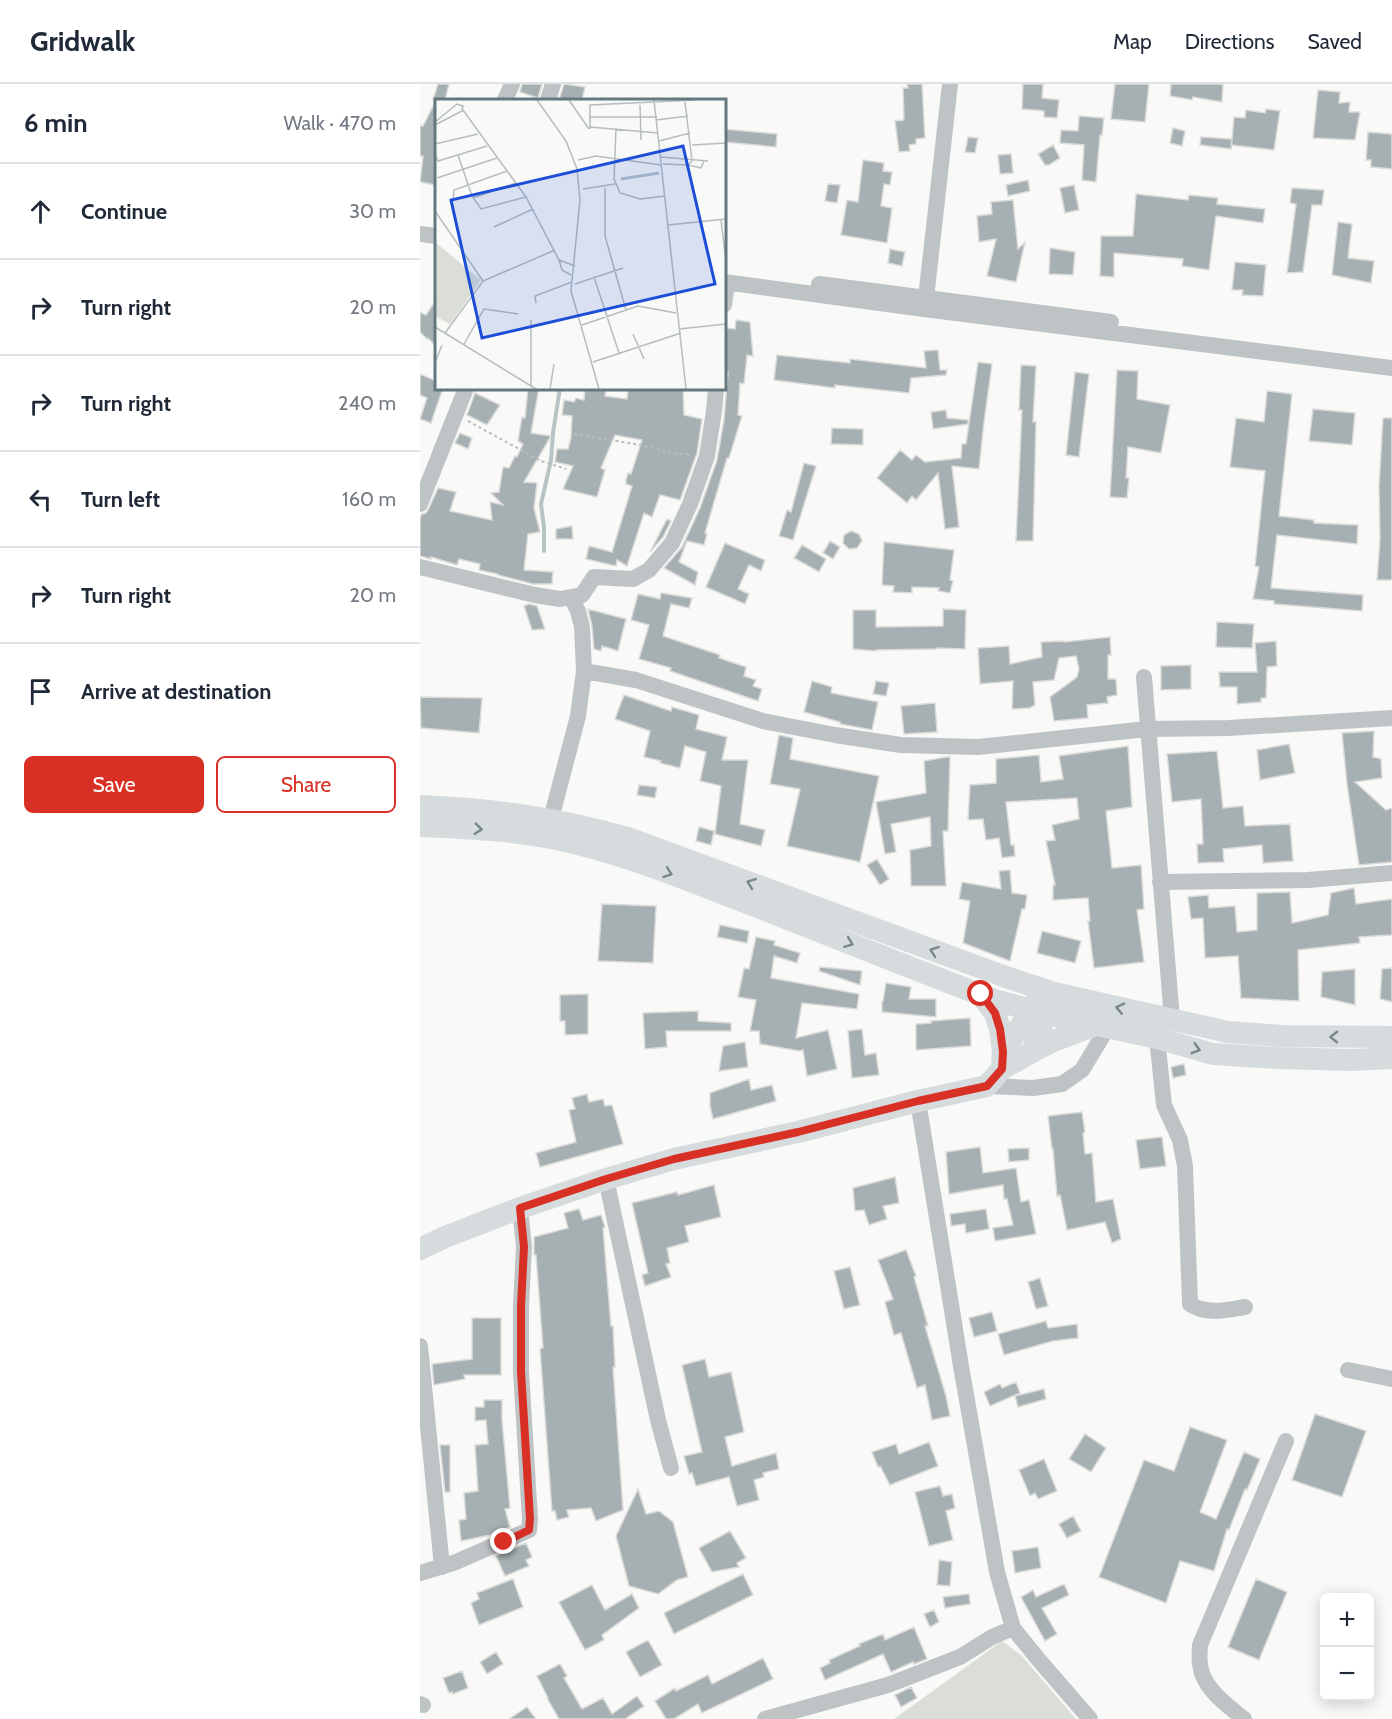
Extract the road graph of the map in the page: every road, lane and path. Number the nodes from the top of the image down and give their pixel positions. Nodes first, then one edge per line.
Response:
1 (512, 84) edge
2 (553, 84) edge
3 (950, 84) edge
4 (506, 99) edge
5 (548, 99) edge
6 (420, 234) edge
7 (435, 236) edge
8 (420, 245) edge
9 (435, 247) edge
10 (931, 258) junction
11 (726, 279) edge
12 (726, 279) edge
13 (900, 293) junction
14 (925, 303) junction
15 (1392, 357) edge
16 (1392, 368) edge
17 (465, 390) edge
18 (716, 390) edge
19 (456, 414) junction
20 (574, 434) dead end
21 (707, 456) junction
22 (566, 469) dead end
23 (420, 504) edge
24 (420, 567) edge
25 (571, 597) junction
26 (584, 670) junction
27 (1144, 677) dead end
28 (1392, 718) edge
29 (1147, 729) junction
30 (420, 806) edge
31 (551, 819) junction
32 (420, 826) edge
33 (1392, 873) edge
34 (1160, 882) junction
35 (981, 994) junction
36 (1044, 1001) junction
37 (1172, 1019) junction
38 (1102, 1026) junction
39 (1392, 1037) edge
40 (1157, 1038) junction
41 (1032, 1052) junction
42 (1392, 1058) edge
43 (997, 1069) junction
44 (918, 1101) junction
45 (606, 1179) junction
46 (520, 1208) junction
47 (420, 1249) edge
48 (1245, 1307) dead end
49 (420, 1346) edge
50 (1348, 1370) dead end
51 (1392, 1378) edge
52 (1286, 1441) dead end
53 (671, 1468) dead end
54 (442, 1567) junction
55 (420, 1573) edge
56 (1013, 1628) junction
57 (765, 1719) edge
58 (1090, 1719) edge
59 (1244, 1719) edge

1 - 4 street
2 - 5 street
3 - 10 street
6 - 7 street
8 - 9 street
10 - 13 street
10 - 14 street
11 - 13 street
12 - 14 street
13 - 14 street
14 - 15 street
14 - 16 street
17 - 19 street
18 - 21 street
19 - 22 path
19 - 23 street
20 - 21 path
21 - 25 street
24 - 25 street
25 - 26 street
26 - 29 street
26 - 31 street
27 - 29 street
28 - 29 street
29 - 34 street
30 - 31 main road
36 -> 31 main road
32 -> 35 main road
33 - 34 street
34 - 37 street
35 - 36 main road
35 - 43 main road
37 -> 36 main road
36 - 38 main road
36 - 41 main road
36 - 43 main road
39 -> 37 main road
38 - 40 main road
38 - 41 main road
38 - 43 street
40 -> 42 main road
40 - 48 street
41 - 43 main road
43 - 44 main road
44 - 45 main road
44 - 56 street
45 - 46 main road
45 - 53 street
46 - 47 main road
46 - 54 street
49 - 54 street
50 - 51 street
52 - 59 street
54 - 55 street
56 - 57 street
56 - 58 street

